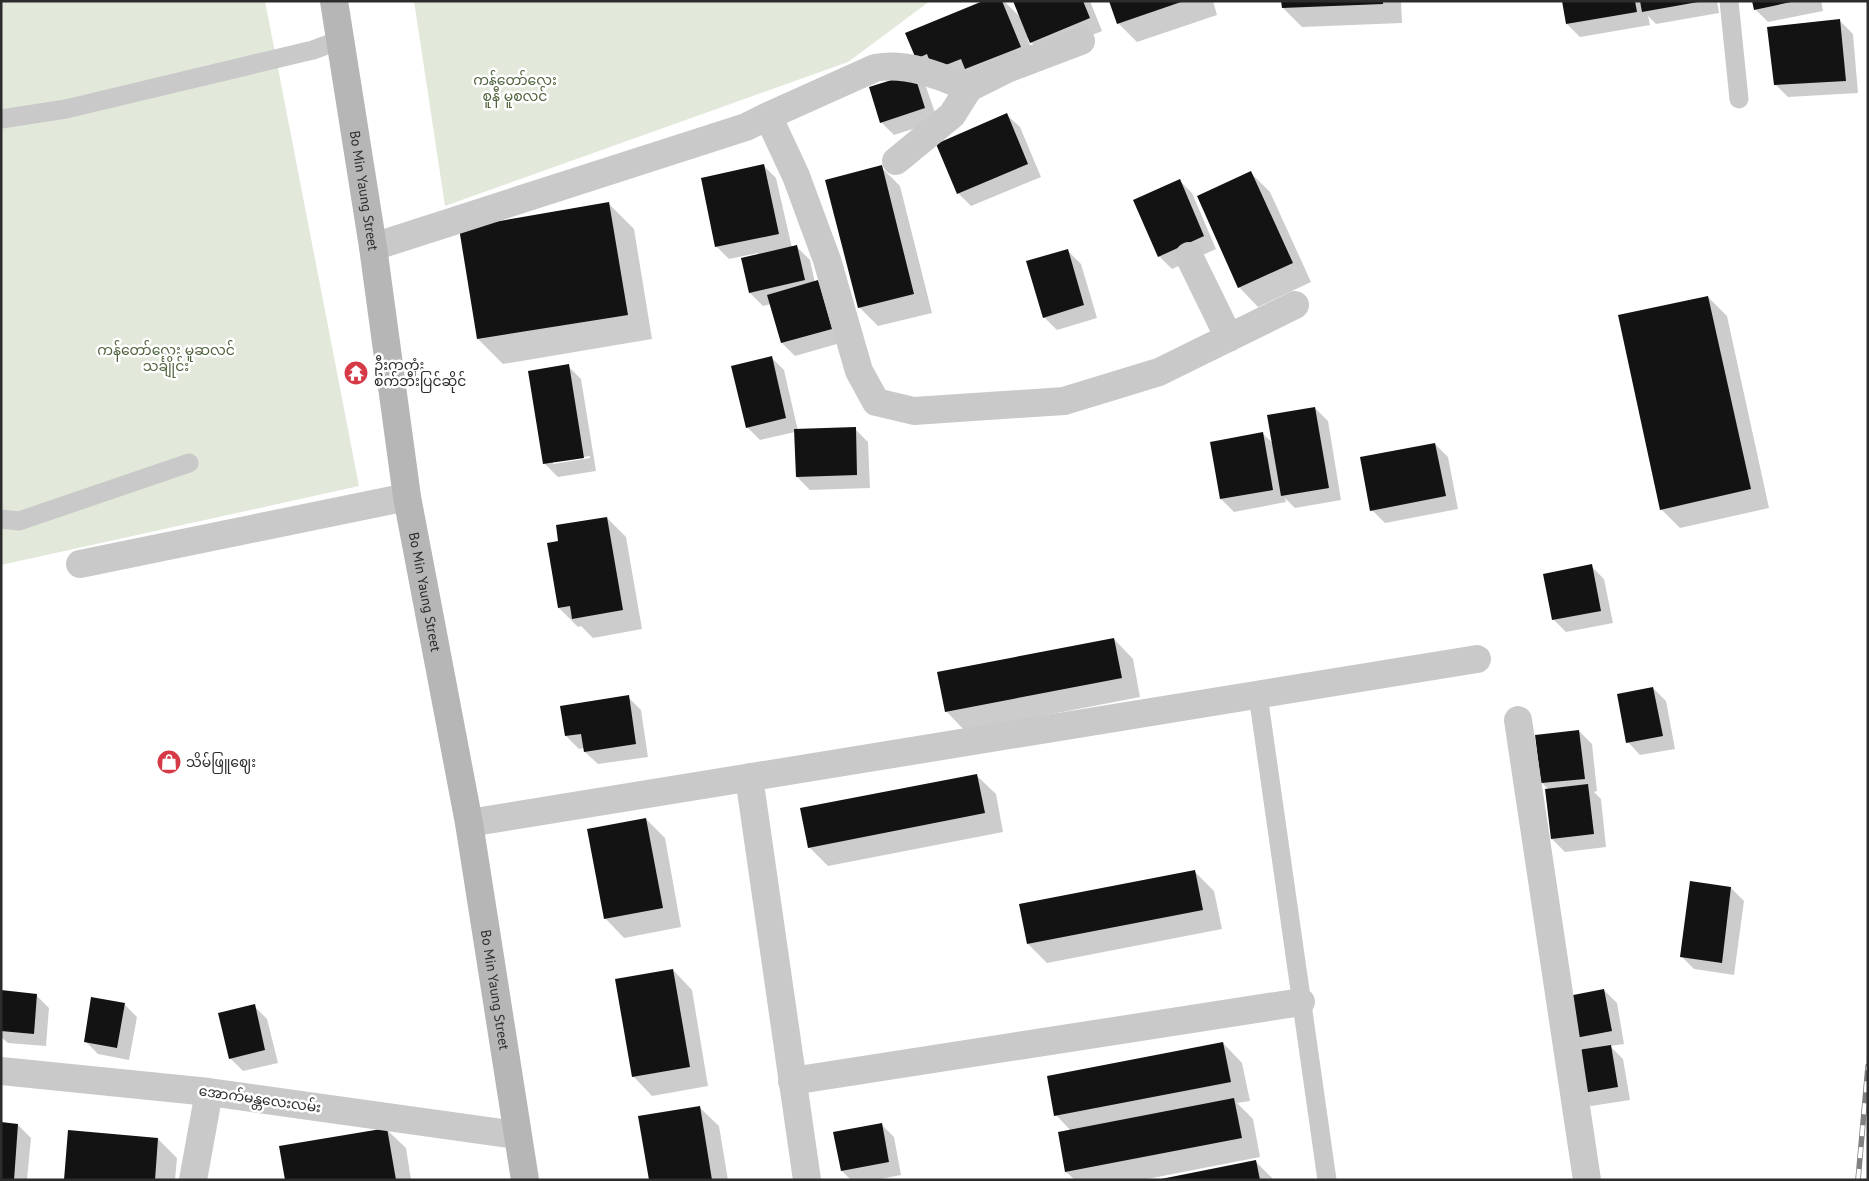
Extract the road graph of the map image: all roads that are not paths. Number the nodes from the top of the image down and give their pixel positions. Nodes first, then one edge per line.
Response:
1 (334, 1) edge
2 (1728, 1) edge
3 (340, 40) junction
4 (1081, 40) dead end
5 (969, 88) junction
6 (1739, 99) dead end
7 (768, 116) junction
8 (1, 119) edge
9 (896, 161) dead end
10 (373, 247) junction
11 (1188, 256) dead end
12 (1295, 305) dead end
13 (1229, 338) junction
14 (189, 464) dead end
15 (408, 497) junction
16 (1, 520) edge
17 (80, 564) dead end
18 (1477, 659) dead end
19 (1258, 695) junction
20 (1518, 720) dead end
21 (749, 777) junction
22 (469, 823) junction
23 (1301, 1002) junction
24 (1, 1071) edge
25 (792, 1081) junction
26 (209, 1092) junction
27 (517, 1135) junction
28 (193, 1180) edge
29 (525, 1180) edge
30 (807, 1180) edge
31 (1327, 1180) edge
32 (1587, 1180) edge

1 - 3 main road, Bo Min Yaung Street
2 - 6 lane
3 - 8 lane
3 - 10 main road, Bo Min Yaung Street
4 - 5 street
5 - 7 street
5 - 9 street
7 - 10 street
7 - 13 street
10 - 15 main road, Bo Min Yaung Street
11 - 13 street
12 - 13 street
14 - 16 lane
15 - 17 street
15 - 22 main road, Bo Min Yaung Street
18 - 19 street
19 - 21 street
19 - 23 lane
20 - 32 street
21 - 22 street
21 - 25 street
22 - 27 main road, Bo Min Yaung Street
23 - 25 street
23 - 31 lane
24 - 26 street, အောက်မန္တလေးလမ်း
25 - 30 street
26 - 27 street, အောက်မန္တလေးလမ်း
26 - 28 street
27 - 29 main road, Bo Min Yaung Street

